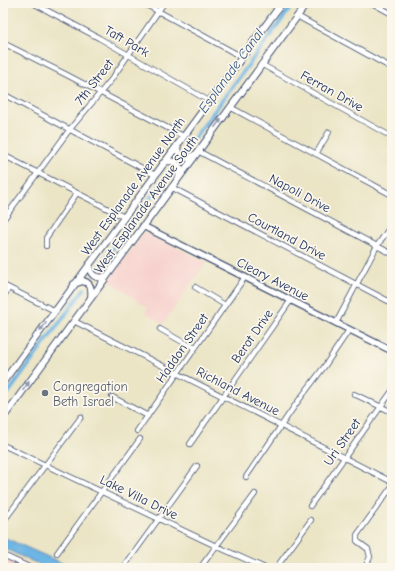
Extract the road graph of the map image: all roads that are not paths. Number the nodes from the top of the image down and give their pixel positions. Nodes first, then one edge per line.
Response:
1 (143, 3) edge
2 (164, 3) edge
3 (270, 3) edge
4 (303, 3) edge
5 (307, 3) edge
6 (372, 3) edge
7 (36, 4) edge
8 (280, 5) edge
9 (302, 10) junction
10 (158, 12) junction
11 (392, 14) edge
12 (297, 16) junction
13 (3, 43) edge
14 (129, 55) junction
15 (242, 57) junction
16 (261, 64) junction
17 (392, 68) edge
18 (100, 93) junction
19 (3, 94) edge
20 (210, 101) junction
21 (230, 107) junction
22 (70, 129) junction
23 (329, 132) dead end
24 (183, 136) junction
25 (392, 136) edge
26 (179, 142) junction
27 (196, 153) junction
28 (316, 154) junction
29 (3, 155) edge
30 (163, 163) junction
31 (38, 173) junction
32 (154, 175) junction
33 (179, 177) junction
34 (171, 188) junction
35 (77, 193) junction
36 (392, 195) edge
37 (124, 217) junction
38 (3, 220) edge
39 (392, 224) edge
40 (144, 226) junction
41 (46, 246) dead end
42 (377, 246) junction
43 (392, 254) edge
44 (88, 265) junction
45 (107, 276) junction
46 (245, 277) junction
47 (74, 284) junction
48 (355, 284) junction
49 (3, 285) edge
50 (194, 287) dead end
51 (9, 288) junction
52 (3, 297) edge
53 (91, 297) junction
54 (291, 300) junction
55 (392, 303) edge
56 (225, 305) junction
57 (55, 311) junction
58 (74, 321) junction
59 (336, 323) junction
60 (160, 330) dead end
61 (349, 330) junction
62 (196, 347) junction
63 (392, 351) edge
64 (177, 373) junction
65 (3, 382) edge
66 (392, 390) edge
67 (354, 394) dead end
68 (224, 396) junction
69 (112, 398) dead end
70 (380, 406) junction
71 (392, 412) edge
72 (148, 416) junction
73 (81, 417) dead end
74 (3, 418) edge
75 (281, 425) junction
76 (137, 431) dead end
77 (140, 439) dead end
78 (190, 444) dead end
79 (3, 445) edge
80 (344, 457) junction
81 (45, 465) junction
82 (197, 466) dead end
83 (246, 477) dead end
84 (392, 482) edge
85 (392, 486) edge
86 (103, 492) junction
87 (255, 494) dead end
88 (310, 506) dead end
89 (159, 518) junction
90 (311, 520) dead end
91 (3, 522) edge
92 (216, 546) junction
93 (57, 553) dead end
94 (3, 555) edge
95 (31, 568) edge
96 (123, 568) edge
97 (200, 568) edge
98 (265, 568) edge
99 (276, 568) edge
100 (365, 568) edge

1 - 10 street
2 - 10 street, 7th Street
3 - 8 street
4 - 9 main road
5 - 9 main road, West Esplanade Avenue South
6 - 11 street
7 - 14 street, Taft Park
8 - 15 main road, West Esplanade Avenue North
9 - 12 main road, West Esplanade Avenue South
10 - 14 street, 7th Street
10 - 15 street
12 - 16 main road, West Esplanade Avenue South
12 - 17 street
13 - 18 street
14 - 18 street, 7th Street
14 - 20 street, Taft Park
15 - 20 main road, West Esplanade Avenue North
16 - 21 main road, West Esplanade Avenue South
16 - 25 street, Ferran Drive
18 - 22 street, 7th Street
18 - 24 street
19 - 22 street
20 - 24 main road, West Esplanade Avenue North
27 -> 21 main road, West Esplanade Avenue South
21 - 28 street
22 - 31 street, 7th Street
22 - 32 street
23 - 28 street
24 - 26 main road, West Esplanade Avenue North
26 - 27 main road
26 - 30 main road, West Esplanade Avenue North
27 - 33 main road, West Esplanade Avenue South
27 - 42 street, Napoli Drive
28 - 36 street
29 - 31 street
30 - 32 main road, West Esplanade Avenue North
30 - 33 main road
31 - 35 street
31 - 38 street, 7th Street
32 - 37 main road, West Esplanade Avenue North
33 - 34 main road, West Esplanade Avenue South
34 - 40 main road, West Esplanade Avenue South
34 - 48 street, Courtland Drive
35 - 37 street
35 - 41 street
37 - 44 main road, West Esplanade Avenue North
39 - 42 street
40 - 45 main road, West Esplanade Avenue South
40 - 46 street, Cleary Avenue
42 - 43 street, Napoli Drive
42 - 48 street
44 - 45 main road
44 - 47 main road, West Esplanade Avenue North
45 - 53 main road, West Esplanade Avenue South
46 - 54 street, Cleary Avenue
46 - 56 street, Haddon Street
47 - 53 main road
47 - 57 main road, West Esplanade Avenue North
48 - 55 street, Courtland Drive
48 - 59 street
49 - 51 street
50 - 56 street
51 - 52 street
51 - 57 street
53 - 58 main road, West Esplanade Avenue South
54 - 59 street, Cleary Avenue
54 - 68 street, Berot Drive
56 - 62 street, Haddon Street
57 -> 65 main road, West Esplanade Avenue North
58 - 64 street, Richland Avenue
74 -> 58 main road, West Esplanade Avenue South
59 - 61 street, Cleary Avenue
60 - 62 street
61 - 63 street, Cleary Avenue
61 - 75 street
62 - 64 street, Haddon Street
64 - 68 street, Richland Avenue
64 - 72 street, Haddon Street
66 - 70 street, Uri Street
67 - 70 street
68 - 75 street, Richland Avenue
68 - 78 street, Berot Drive
69 - 72 street
70 - 71 street
70 - 80 street, Uri Street
72 - 76 street, Haddon Street
73 - 81 street
75 - 80 street, Richland Avenue
75 - 83 street
77 - 86 street
79 - 81 street, Lake Villa Drive
80 - 84 street, Richland Avenue
80 - 88 street, Uri Street
81 - 86 street, Lake Villa Drive
81 - 91 street
82 - 89 street
85 - 100 street
86 - 89 street, Lake Villa Drive
86 - 93 street
87 - 92 street
89 - 92 street, Lake Villa Drive
89 - 96 street
90 - 99 street
92 - 97 street
92 - 98 street, Lake Villa Drive
94 - 95 street

